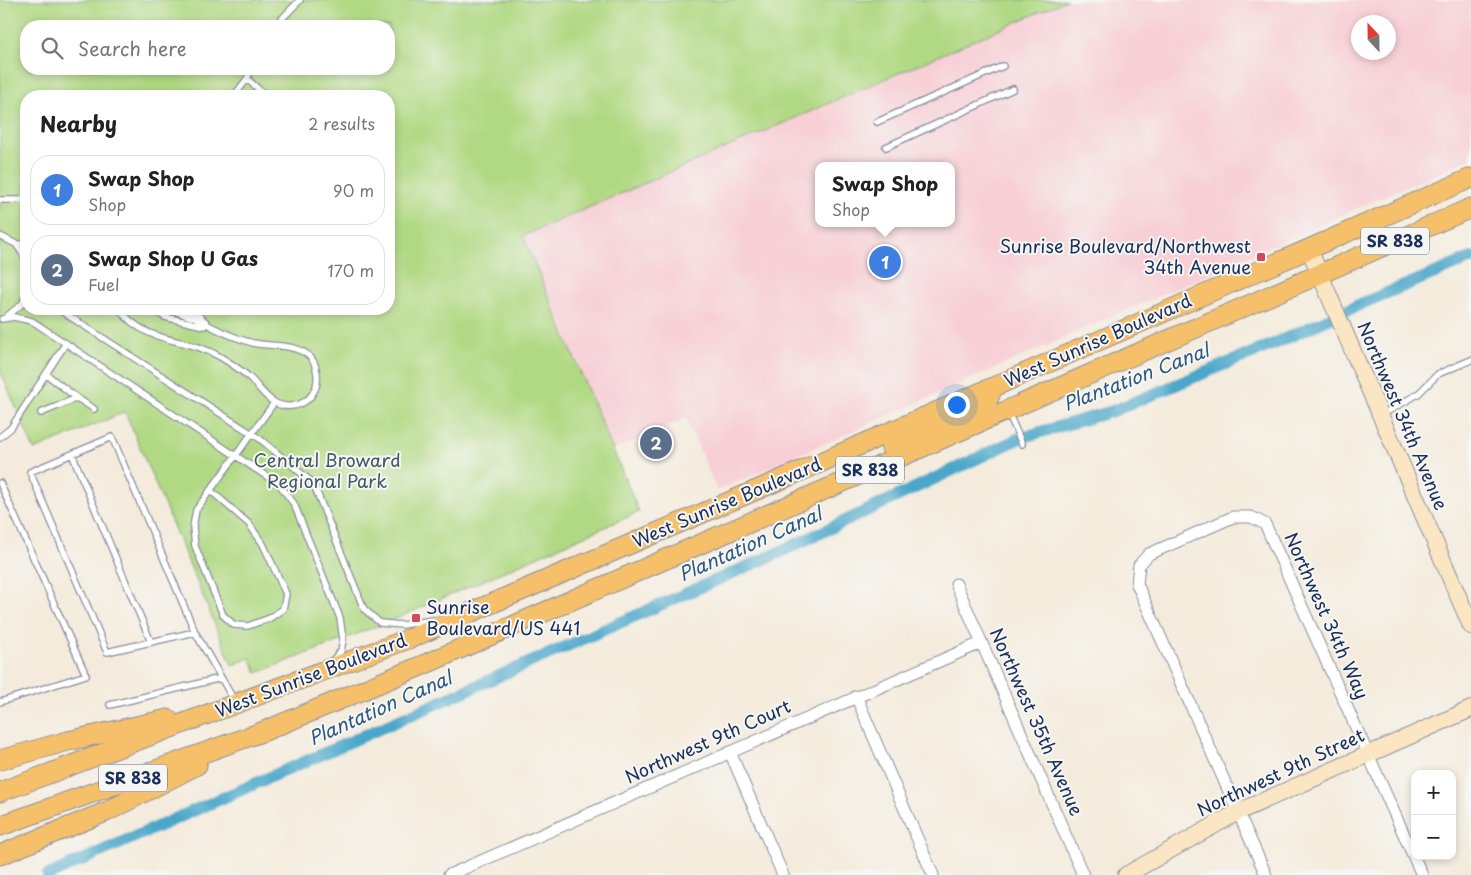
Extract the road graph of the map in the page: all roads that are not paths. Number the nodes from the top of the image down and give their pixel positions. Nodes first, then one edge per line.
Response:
1 (300, 0) edge
2 (281, 20) edge
3 (1003, 66) dead end
4 (249, 75) edge
5 (247, 79) junction
6 (1013, 89) dead end
7 (239, 90) edge
8 (259, 90) edge
9 (877, 122) dead end
10 (886, 146) dead end
11 (1471, 178) edge
12 (0, 200) edge
13 (20, 200) edge
14 (1471, 208) edge
15 (0, 236) edge
16 (16, 244) junction
17 (20, 244) edge
18 (1308, 249) junction
19 (20, 250) edge
20 (1320, 274) junction
21 (20, 304) edge
22 (67, 315) edge
23 (125, 315) edge
24 (162, 315) edge
25 (184, 315) edge
26 (190, 315) edge
27 (198, 315) edge
28 (1, 319) edge
29 (197, 320) junction
30 (213, 328) junction
31 (66, 343) junction
32 (1471, 360) edge
33 (46, 374) junction
34 (993, 387) junction
35 (77, 398) junction
36 (274, 403) junction
37 (94, 410) dead end
38 (1008, 410) junction
39 (41, 413) dead end
40 (1381, 416) junction
41 (252, 433) junction
42 (0, 437) edge
43 (1022, 444) dead end
44 (72, 454) junction
45 (236, 455) junction
46 (0, 483) edge
47 (210, 490) junction
48 (818, 493) junction
49 (956, 584) dead end
50 (472, 613) junction
51 (1471, 626) edge
52 (196, 632) junction
53 (151, 642) junction
54 (982, 643) junction
55 (323, 671) junction
56 (221, 678) junction
57 (856, 696) junction
58 (0, 702) edge
59 (236, 704) junction
60 (110, 705) dead end
61 (1471, 705) edge
62 (1464, 713) edge
63 (267, 730) junction
64 (730, 752) junction
65 (1369, 755) junction
66 (0, 760) edge
67 (0, 792) edge
68 (1238, 812) junction
69 (0, 826) edge
70 (0, 856) edge
71 (449, 875) edge
72 (783, 875) edge
73 (933, 875) edge
74 (1083, 875) edge
75 (1126, 875) edge
76 (1266, 875) edge
77 (1422, 875) edge

1 - 2 lane
3 - 9 lane
4 - 5 lane
5 - 7 lane
5 - 8 lane
6 - 10 lane
11 - 18 main road, West Sunrise Boulevard / SR 838
12 - 13 lane
14 - 20 main road, West Sunrise Boulevard / SR 838
15 - 16 lane
16 - 17 lane
16 - 19 lane
18 - 20 street, Northwest 34th Avenue
18 - 34 main road, West Sunrise Boulevard / SR 838
20 - 38 main road, West Sunrise Boulevard / SR 838
20 - 40 street, Northwest 34th Avenue
21 - 28 lane
22 - 41 lane
23 - 36 lane
24 - 30 lane
25 - 29 lane
26 - 29 lane
27 - 30 lane
28 - 31 lane
29 - 30 lane
30 - 36 lane
31 - 33 lane
31 - 45 lane
32 - 40 lane
33 - 35 lane
33 - 42 lane
34 - 48 main road
34 - 50 main road, West Sunrise Boulevard / SR 838
35 - 37 lane
35 - 39 lane
36 - 41 lane
38 - 43 lane
38 - 48 main road, West Sunrise Boulevard / SR 838
40 - 51 street, Northwest 34th Avenue
41 - 45 lane
41 - 50 lane
44 - 52 lane
44 - 53 lane
44 - 53 lane
45 - 47 lane
45 - 55 lane
46 - 58 lane
47 - 47 lane
48 - 63 main road, West Sunrise Boulevard / SR 838
49 - 54 street, Northwest 35th Avenue
50 - 55 main road, West Sunrise Boulevard / SR 838
52 - 53 lane
52 - 56 lane
54 - 57 street, Northwest 9th Court
54 - 74 street, Northwest 35th Avenue
55 - 59 main road, West Sunrise Boulevard / SR 838
56 - 59 lane
56 - 60 lane
57 - 64 street, Northwest 9th Court
57 - 73 street
59 - 66 main road
59 - 67 main road, West Sunrise Boulevard / SR 838
61 - 62 street, Northwest 9th Street
62 - 65 street, Northwest 9th Street
63 - 69 main road, West Sunrise Boulevard / SR 838
63 - 70 main road
64 - 71 street, Northwest 9th Court
64 - 72 street
65 - 68 street, Northwest 9th Street
65 - 68 street, Northwest 34th Way
65 - 77 street, Northwest 34th Way
68 - 75 street, Northwest 9th Street
68 - 76 street

